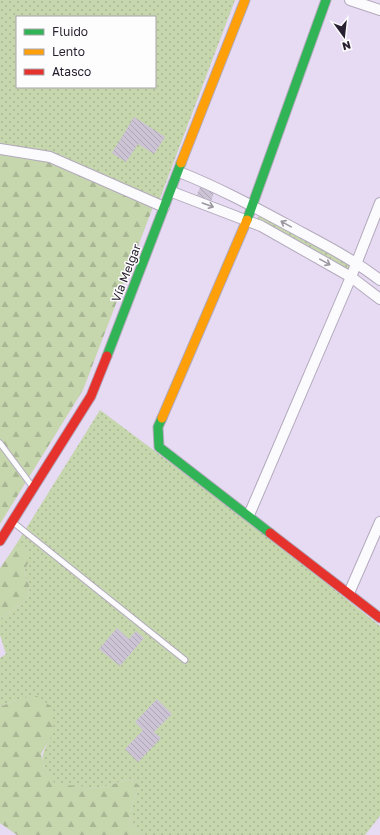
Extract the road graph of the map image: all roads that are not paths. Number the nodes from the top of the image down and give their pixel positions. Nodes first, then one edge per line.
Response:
1 (245, 0) edge
2 (326, 0) edge
3 (350, 0) edge
4 (380, 10) edge
5 (0, 148) edge
6 (179, 172) junction
7 (172, 192) junction
8 (380, 203) edge
9 (252, 205) junction
10 (164, 207) junction
11 (247, 219) junction
12 (356, 262) junction
13 (351, 277) junction
14 (380, 280) edge
15 (380, 299) edge
16 (0, 443) edge
17 (34, 488) junction
18 (249, 515) junction
19 (12, 522) junction
20 (380, 522) edge
21 (0, 541) edge
22 (349, 593) junction
23 (380, 618) edge
24 (185, 660) dead end

1 - 6 street, Vía Melgar
2 - 9 street
3 - 4 street
5 - 10 street
6 - 7 street, Vía Melgar
6 - 9 street
7 - 10 street, Vía Melgar
7 -> 11 street
8 - 12 street
9 - 11 street
12 -> 9 street
10 - 17 street, Vía Melgar
11 -> 13 street
11 - 18 street
12 - 13 street
12 - 14 street
13 - 15 street
13 - 18 street
16 - 17 lane
17 - 19 street, Vía Melgar
18 - 22 street
19 - 21 street, Vía Melgar
19 - 24 lane
20 - 22 street
22 - 23 street

